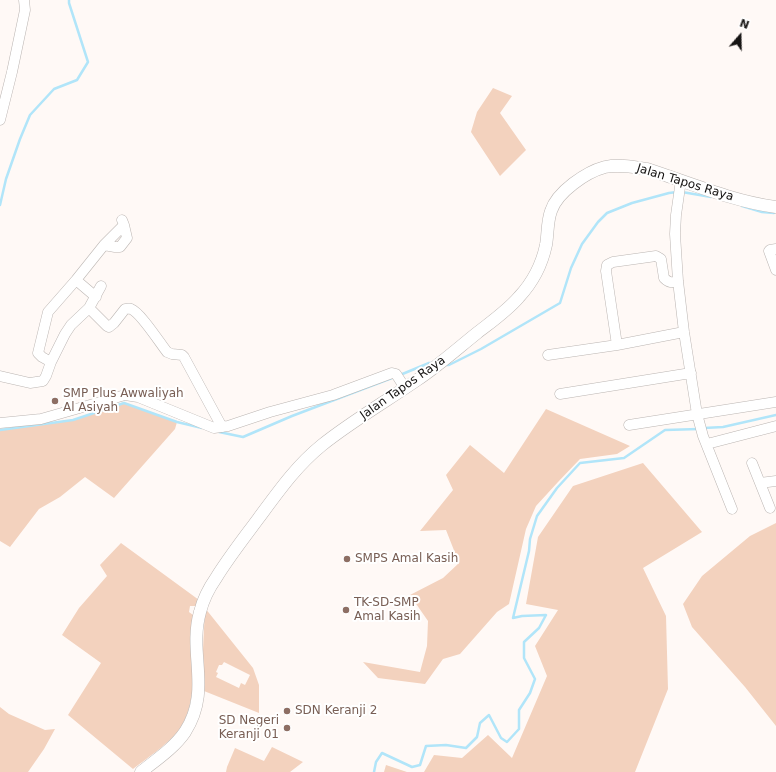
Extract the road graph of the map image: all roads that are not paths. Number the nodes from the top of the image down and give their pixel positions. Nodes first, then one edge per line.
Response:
1 (24, 0) edge
2 (0, 120) edge
3 (680, 184) junction
4 (776, 207) edge
5 (123, 223) dead end
6 (776, 249) edge
7 (776, 270) edge
8 (76, 280) junction
9 (678, 281) junction
10 (101, 286) dead end
11 (96, 297) junction
12 (89, 308) junction
13 (684, 332) junction
14 (616, 345) junction
15 (548, 356) dead end
16 (50, 362) junction
17 (691, 373) junction
18 (0, 376) edge
19 (400, 381) junction
20 (560, 394) dead end
21 (776, 402) edge
22 (698, 417) junction
23 (0, 423) edge
24 (628, 425) dead end
25 (776, 426) edge
26 (222, 427) junction
27 (705, 440) junction
28 (752, 463) dead end
29 (776, 481) edge
30 (760, 483) junction
31 (770, 508) dead end
32 (732, 509) dead end
33 (141, 772) edge

1 - 2 street
3 - 4 main road, Jalan Tapos Raya
3 - 9 street
3 - 19 main road, Jalan Tapos Raya
5 - 8 street
6 - 7 street
8 - 11 street
8 - 16 street
9 - 13 street
9 - 14 street
10 - 11 street
11 - 12 street
12 - 16 street
12 - 26 street
13 - 14 street
13 - 17 street
14 - 15 street
16 - 18 street
17 - 20 street
17 - 22 street
19 - 26 street
19 - 33 main road, Jalan Tapos Raya
21 - 22 street
22 - 24 street
22 - 27 street
23 - 26 street
25 - 27 street
27 - 32 street
28 - 30 street
29 - 30 street
30 - 31 street

